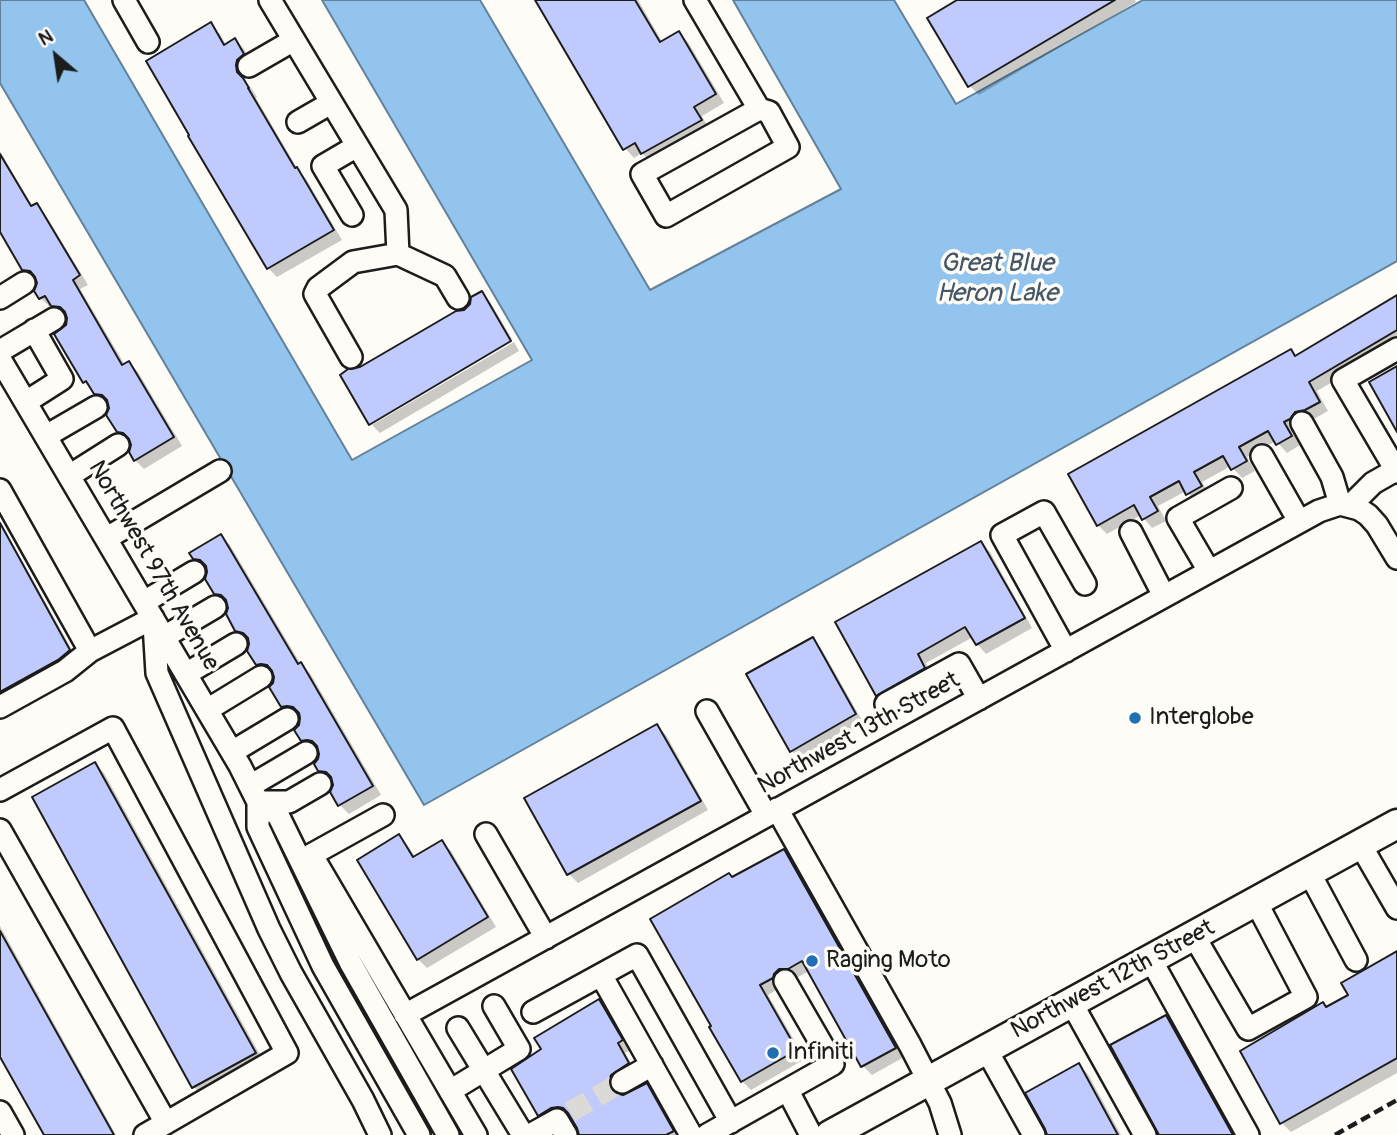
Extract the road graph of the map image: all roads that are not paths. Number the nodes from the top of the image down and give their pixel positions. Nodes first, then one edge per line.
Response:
1 (124, 0) edge
2 (270, 0) edge
3 (695, 0) edge
4 (293, 40) junction
5 (148, 42) dead end
6 (249, 66) dead end
7 (331, 103) junction
8 (759, 109) junction
9 (298, 122) dead end
10 (357, 146) junction
11 (352, 215) dead end
12 (398, 254) junction
13 (24, 283) dead end
14 (0, 298) edge
15 (458, 298) dead end
16 (54, 319) dead end
17 (34, 330) junction
18 (1397, 349) edge
19 (0, 351) edge
20 (351, 357) dead end
21 (0, 359) edge
22 (14, 396) edge
23 (96, 407) dead end
24 (1302, 423) dead end
25 (46, 436) junction
26 (118, 445) dead end
27 (1262, 456) dead end
28 (220, 471) dead end
29 (69, 476) junction
30 (1397, 476) edge
31 (1231, 488) dead end
32 (0, 490) edge
33 (1351, 508) junction
34 (1299, 521) junction
35 (1131, 532) dead end
36 (1391, 534) edge
37 (107, 538) junction
38 (1397, 558) edge
39 (1209, 571) junction
40 (194, 572) dead end
41 (1085, 584) dead end
42 (1164, 596) junction
43 (215, 607) dead end
44 (148, 610) junction
45 (164, 637) junction
46 (236, 644) dead end
47 (90, 651) junction
48 (1066, 651) junction
49 (186, 674) junction
50 (261, 677) dead end
51 (979, 699) junction
52 (886, 704) dead end
53 (0, 707) edge
54 (207, 710) junction
55 (707, 711) dead end
56 (287, 719) dead end
57 (232, 752) junction
58 (306, 753) dead end
59 (320, 784) dead end
60 (0, 790) edge
61 (254, 794) junction
62 (771, 812) junction
63 (383, 815) dead end
64 (1397, 824) edge
65 (0, 830) edge
66 (486, 834) dead end
67 (290, 839) junction
68 (1360, 844) junction
69 (311, 855) junction
70 (1309, 872) junction
71 (1256, 902) junction
72 (1397, 908) edge
73 (1194, 936) junction
74 (546, 937) junction
75 (1151, 960) junction
76 (1356, 960) dead end
77 (601, 975) junction
78 (785, 981) dead end
79 (1071, 1002) junction
80 (494, 1006) dead end
81 (533, 1012) dead end
82 (405, 1015) junction
83 (458, 1028) dead end
84 (986, 1049) junction
85 (652, 1065) junction
86 (484, 1072) junction
87 (928, 1080) junction
88 (622, 1082) tunnel mouth
89 (450, 1091) junction
90 (788, 1091) junction
91 (0, 1112) edge
92 (564, 1122) tunnel mouth
93 (731, 1122) junction
94 (166, 1123) junction
95 (13, 1135) edge
96 (145, 1135) edge
97 (380, 1135) edge
98 (418, 1135) edge
99 (448, 1135) edge
100 (476, 1135) edge
101 (523, 1135) edge
102 (530, 1135) edge
103 (691, 1135) edge
104 (708, 1135) edge
105 (811, 1135) edge
106 (830, 1135) edge
107 (950, 1135) edge
108 (1034, 1135) edge
109 (1145, 1135) edge
110 (1248, 1135) edge

1 - 5 street
2 - 4 street
3 - 8 street
4 - 6 street
4 - 7 street
7 - 9 street
7 - 10 street
8 - 8 street
10 - 11 street
10 - 12 street
12 - 15 street
12 - 20 street
13 - 14 street
16 - 17 street
17 - 19 street
17 - 22 street
18 - 30 street
21 - 22 street, Northwest 97th Avenue
22 - 25 street, Northwest 97th Avenue
23 - 25 street
24 - 33 street
25 - 29 street, Northwest 97th Avenue
26 - 29 street
27 - 34 street
28 - 37 street
29 - 37 street, Northwest 97th Avenue
30 - 33 street, Northwest 13th Street
31 - 39 street
32 - 47 street
33 - 34 street, Northwest 13th Street
33 - 36 street
34 - 39 street, Northwest 13th Street
35 - 42 street
36 - 38 street
37 - 44 street, Northwest 97th Avenue
39 - 42 street, Northwest 13th Street
40 - 44 street
41 - 48 street
42 - 48 street, Northwest 13th Street
43 - 45 street
44 - 45 street, Northwest 97th Avenue
44 - 47 street
44 - 97 street
45 - 49 street, Northwest 97th Avenue
46 - 49 street
47 - 53 street
48 - 51 street, Northwest 13th Street
49 - 54 street, Northwest 97th Avenue
50 - 54 street
51 - 52 street
51 - 62 street, Northwest 13th Street
54 - 57 street, Northwest 97th Avenue
55 - 62 street
56 - 57 street
57 - 61 street, Northwest 97th Avenue
58 - 61 street
59 - 61 street
60 - 94 street
61 - 67 street, Northwest 97th Avenue
61 - 98 street, Northwest 97th Avenue
62 - 74 street, Northwest 13th Street
62 - 87 street
63 - 69 street
64 - 68 main road, Northwest 12th Street
65 - 94 street
66 - 74 street
67 - 69 street
67 - 99 street, Northwest 97th Avenue
68 - 70 main road, Northwest 12th Street
68 - 72 street
69 - 82 street
70 - 71 main road, Northwest 12th Street
70 - 76 street
71 - 73 main road, Northwest 12th Street
71 - 73 street
73 - 75 main road, Northwest 12th Street
74 - 82 street, Northwest 13th Street
75 - 79 main road, Northwest 12th Street
75 - 110 street
77 - 81 street
77 - 85 street
77 - 93 street
78 - 90 street
79 - 84 main road, Northwest 12th Street
79 - 109 street
80 - 86 street
82 - 89 street
83 - 86 street
84 - 87 main road, Northwest 12th Street
84 - 108 street
85 - 88 street
85 - 103 street
86 - 89 street
86 - 101 street
87 - 106 main road, Northwest 12th Street
87 - 107 street
89 - 100 street
90 - 93 street
90 - 105 street
91 - 95 street
92 - 102 street
93 - 104 street
94 - 96 street

